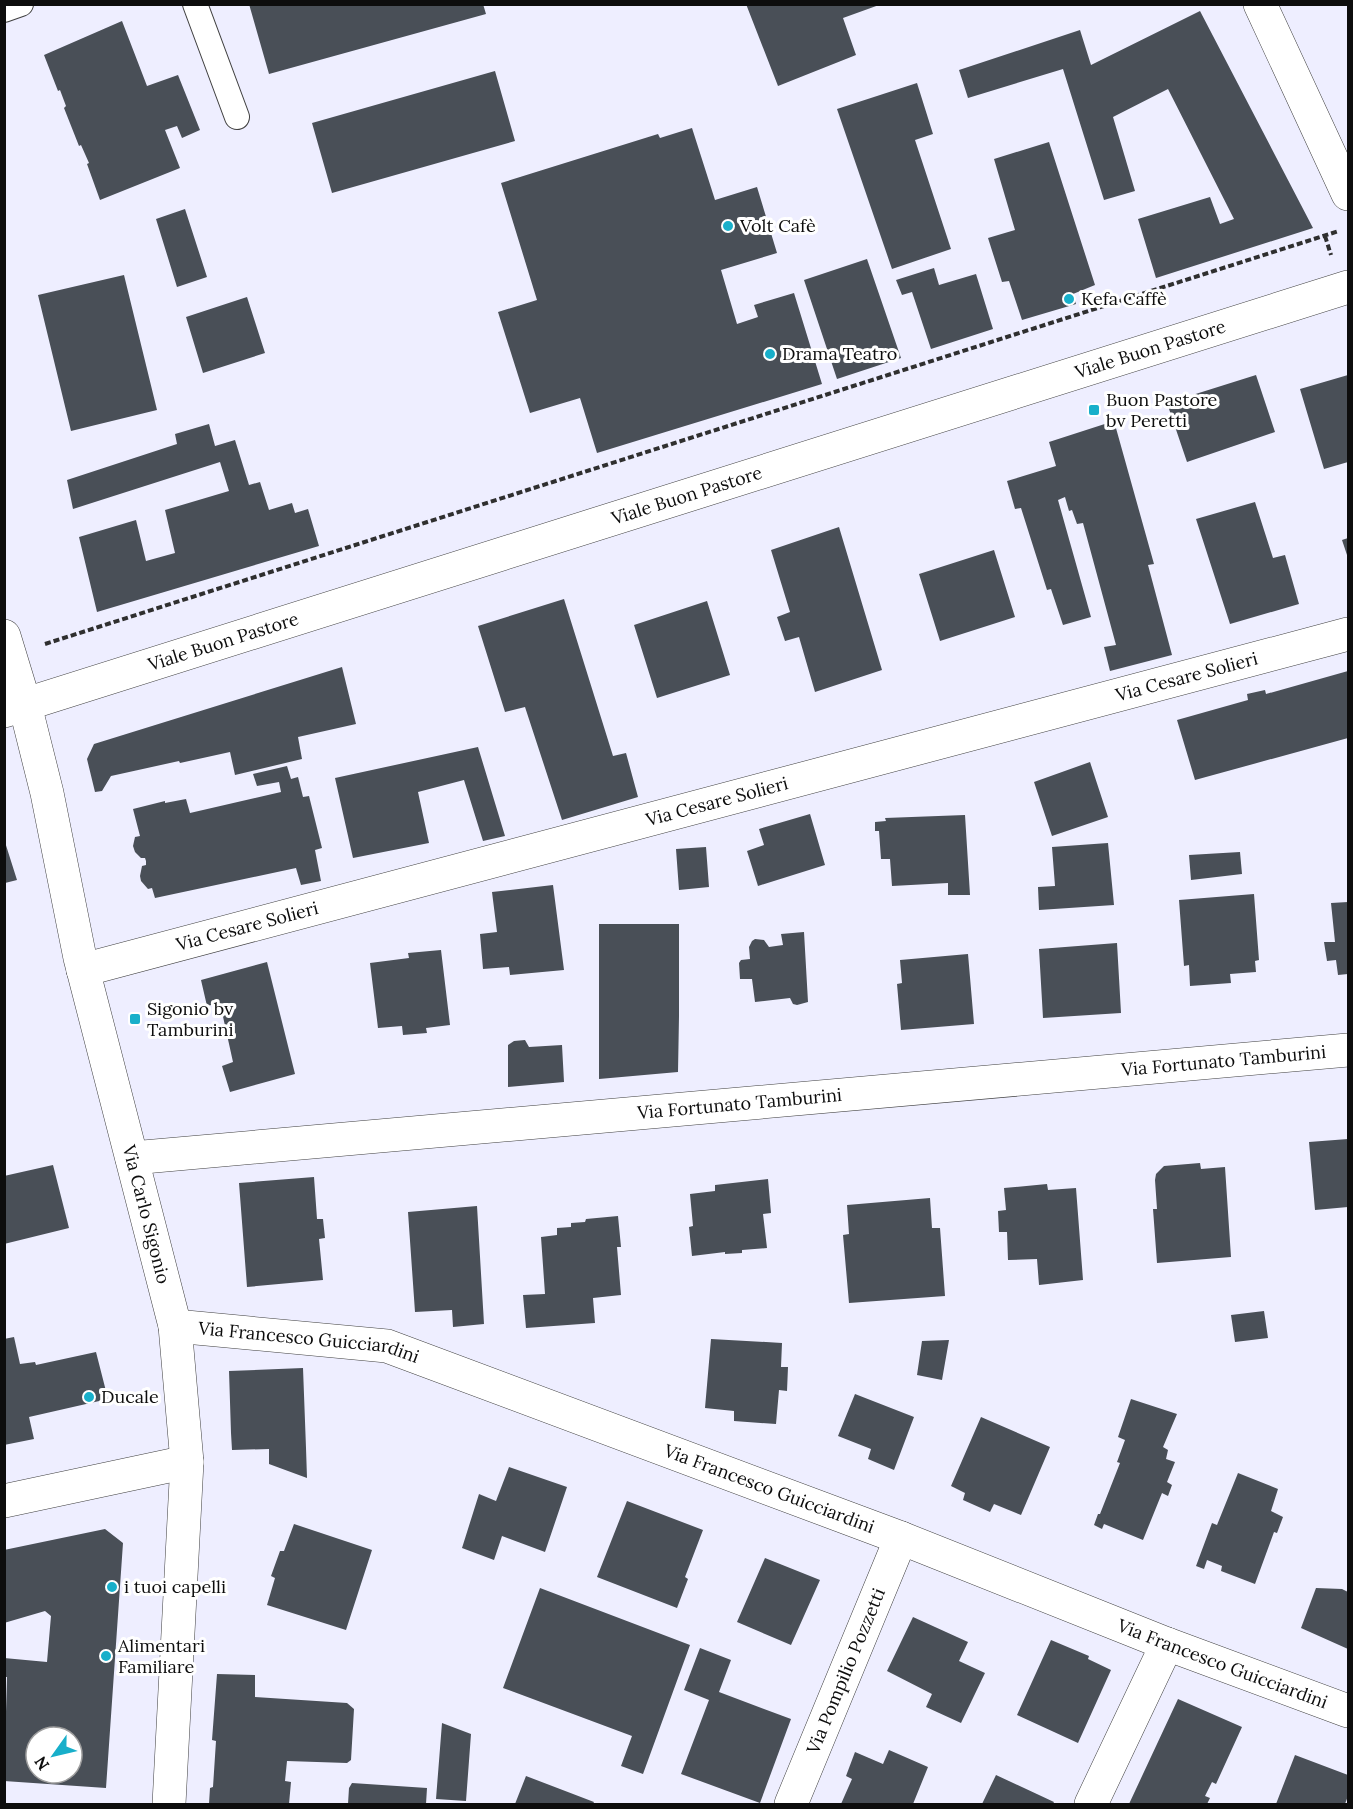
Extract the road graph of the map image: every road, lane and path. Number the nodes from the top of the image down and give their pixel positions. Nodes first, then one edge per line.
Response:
1 (21, 4) edge
2 (195, 4) edge
3 (1260, 4) edge
4 (4, 10) edge
5 (237, 117) dead end
6 (1348, 194) edge
7 (1341, 231) dead end
8 (1348, 287) edge
9 (1348, 634) edge
10 (7, 645) edge
11 (15, 708) edge
12 (83, 970) junction
13 (1348, 1050) edge
14 (132, 1158) junction
15 (175, 1326) junction
16 (187, 1462) junction
17 (4, 1501) edge
18 (901, 1538) junction
19 (1167, 1644) junction
20 (1348, 1711) edge
21 (169, 1804) edge
22 (790, 1804) edge
23 (1091, 1804) edge

1 - 4 lane
2 - 5 lane
3 - 6 street
7 - 10 path
8 - 11 street, Viale Buon Pastore
9 - 12 street, Via Cesare Solieri
10 - 11 street, Via Carlo Sigonio
11 - 12 street, Via Carlo Sigonio
12 - 14 street, Via Carlo Sigonio
13 - 14 street, Via Fortunato Tamburini
14 - 15 street, Via Carlo Sigonio
15 - 16 street, Via Carlo Sigonio
15 - 18 street, Via Francesco Guicciardini
16 - 17 street
16 - 21 street, Via Carlo Sigonio
18 - 19 street, Via Francesco Guicciardini
18 - 22 street, Via Pompilio Pozzetti
19 - 20 street, Via Francesco Guicciardini
19 - 23 street

